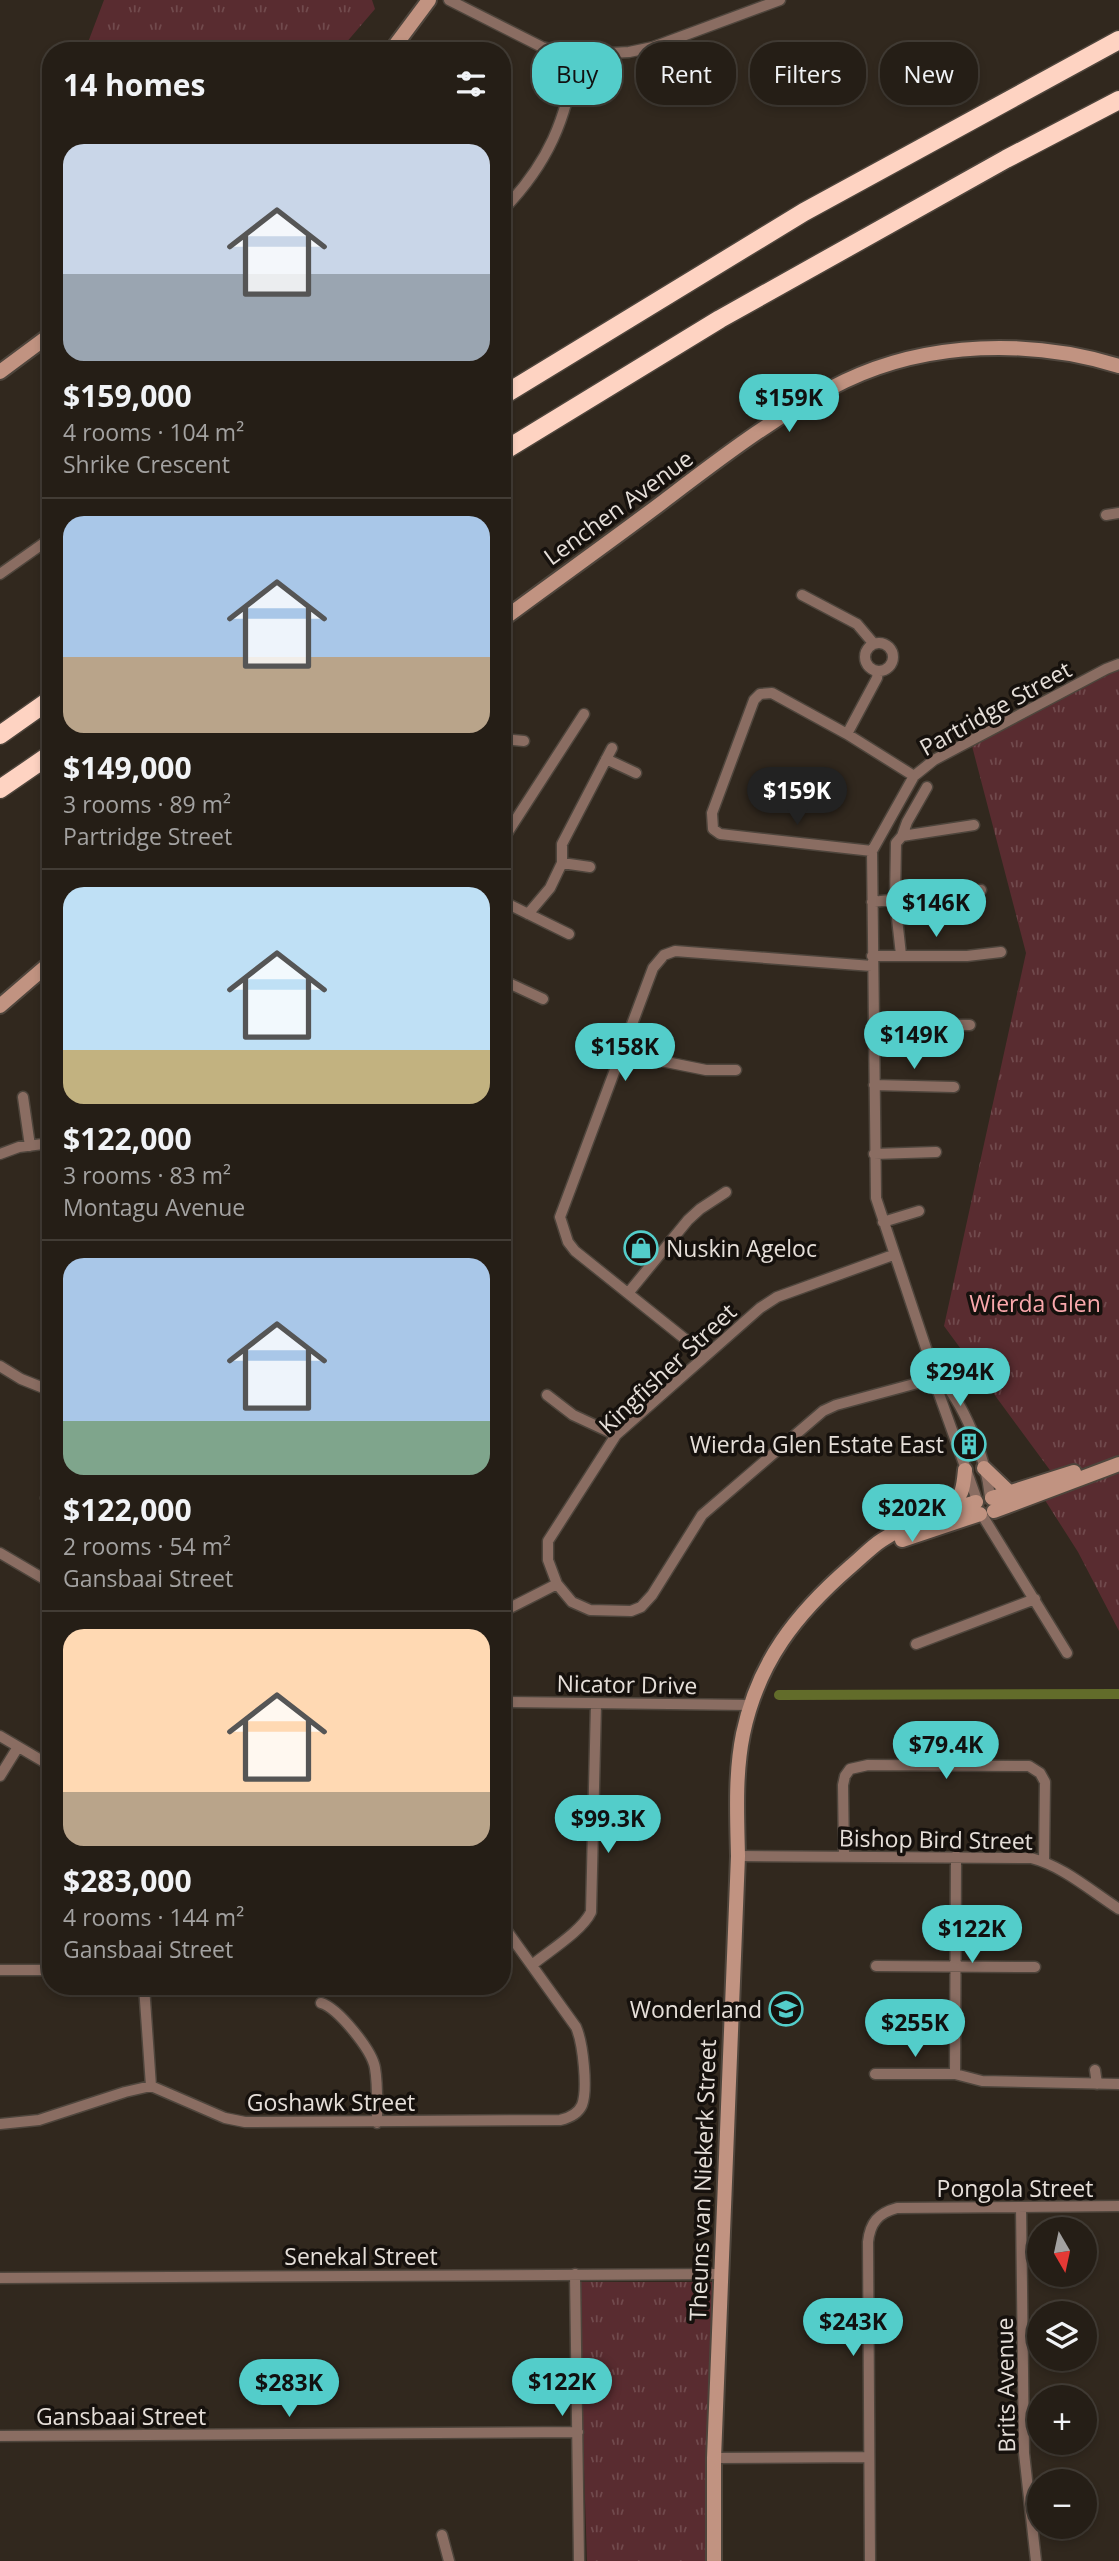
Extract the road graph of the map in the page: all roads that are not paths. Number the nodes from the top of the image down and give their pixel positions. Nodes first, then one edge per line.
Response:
1 (429, 0) edge
2 (449, 0) edge
3 (780, 0) edge
4 (1119, 40) edge
5 (398, 42) edge
6 (532, 42) edge
7 (622, 52) edge
8 (1119, 100) edge
9 (568, 105) edge
10 (511, 202) edge
11 (42, 341) edge
12 (1119, 366) edge
13 (0, 372) edge
14 (511, 391) edge
15 (511, 447) edge
16 (1119, 513) edge
17 (1105, 515) dead end
18 (42, 544) edge
19 (0, 574) edge
20 (802, 595) dead end
21 (511, 613) edge
22 (874, 645) junction
23 (1119, 664) edge
24 (878, 671) junction
25 (42, 705) edge
26 (584, 714) dead end
27 (847, 734) junction
28 (0, 735) edge
29 (511, 739) edge
30 (524, 741) dead end
31 (612, 748) dead end
32 (606, 759) junction
33 (42, 760) edge
34 (636, 773) dead end
35 (914, 776) junction
36 (927, 787) dead end
37 (0, 789) edge
38 (974, 825) dead end
39 (511, 827) edge
40 (902, 836) junction
41 (872, 851) junction
42 (562, 863) junction
43 (590, 867) dead end
44 (981, 890) dead end
45 (895, 900) junction
46 (872, 902) junction
47 (511, 906) edge
48 (528, 914) junction
49 (569, 934) dead end
50 (1001, 952) dead end
51 (901, 955) junction
52 (872, 961) junction
53 (42, 970) edge
54 (511, 983) edge
55 (543, 999) dead end
56 (0, 1006) edge
57 (874, 1024) junction
58 (970, 1025) dead end
59 (621, 1052) junction
60 (736, 1070) dead end
61 (874, 1085) junction
62 (954, 1087) dead end
63 (23, 1097) dead end
64 (42, 1144) edge
65 (30, 1146) junction
66 (936, 1152) dead end
67 (0, 1154) edge
68 (874, 1154) junction
69 (726, 1192) dead end
70 (919, 1211) dead end
71 (883, 1222) junction
72 (893, 1255) junction
73 (629, 1292) junction
74 (705, 1355) junction
75 (0, 1366) edge
76 (936, 1375) junction
77 (42, 1387) edge
78 (547, 1395) dead end
79 (616, 1435) junction
80 (1119, 1462) edge
81 (982, 1463) junction
82 (964, 1467) junction
83 (1009, 1491) junction
84 (985, 1506) junction
85 (942, 1514) junction
86 (868, 1552) junction
87 (0, 1553) edge
88 (42, 1578) edge
89 (556, 1584) junction
90 (1035, 1599) junction
91 (511, 1607) edge
92 (916, 1644) dead end
93 (1067, 1654) dead end
94 (511, 1702) edge
95 (597, 1704) junction
96 (750, 1705) junction
97 (0, 1736) edge
98 (18, 1747) junction
99 (42, 1761) edge
100 (0, 1776) edge
101 (738, 1856) junction
102 (844, 1856) junction
103 (956, 1856) junction
104 (1044, 1861) junction
105 (1119, 1909) edge
106 (511, 1937) edge
107 (531, 1965) junction
108 (957, 1965) junction
109 (876, 1966) dead end
110 (1035, 1967) dead end
111 (0, 1970) edge
112 (42, 1970) edge
113 (145, 1995) edge
114 (321, 2003) dead end
115 (1096, 2070) dead end
116 (874, 2074) dead end
117 (955, 2074) junction
118 (1097, 2084) junction
119 (1119, 2084) edge
120 (151, 2086) junction
121 (377, 2123) junction
122 (0, 2124) edge
123 (1119, 2206) edge
124 (1021, 2207) junction
125 (575, 2274) junction
126 (722, 2274) junction
127 (0, 2278) edge
128 (578, 2432) junction
129 (0, 2436) edge
130 (869, 2457) junction
131 (714, 2458) junction
132 (442, 2535) dead end
133 (449, 2561) edge
134 (579, 2561) edge
135 (715, 2561) edge
136 (870, 2561) edge
137 (1036, 2561) edge

1 - 5 street
2 - 6 street
3 - 7 street
4 - 14 highway
8 - 15 highway
9 - 10 street
11 - 13 street
12 - 21 street, Lenchen Avenue
16 - 17 street
18 - 19 street
20 - 22 street
22 - 24 street
22 - 24 street
23 - 35 street, Partridge Street
24 - 27 street
25 - 28 highway
26 - 39 street
27 - 35 street
27 - 41 street
29 - 30 street
31 - 32 street
32 - 34 street
32 - 42 street
33 - 37 highway
35 - 41 street, Partridge Street
36 - 40 street
38 - 40 street
40 - 45 street
41 - 46 street, Partridge Street
42 - 43 street
42 - 48 street
44 - 45 street
45 - 46 street
45 - 51 street
46 - 52 street, Partridge Street
47 - 48 street
48 - 49 street
50 - 51 street
51 - 52 street
52 - 57 street, Partridge Street
52 - 59 street
53 - 56 street
54 - 55 street
57 - 58 street
57 - 61 street, Partridge Street
59 - 60 street
59 - 73 street
61 - 62 street
61 - 68 street, Partridge Street
63 - 65 street
64 - 65 street
65 - 67 street
66 - 68 street
68 - 71 street, Partridge Street
69 - 73 street
70 - 71 street
71 - 72 street, Partridge Street
72 - 74 street, Kingfisher Street
72 - 76 street, Partridge Street
73 - 74 street
74 - 79 street, Kingfisher Street
75 - 77 street
76 - 81 street, Partridge Street
76 - 82 street, Partridge Street
76 - 89 street
78 - 79 street
79 - 89 street, Kingfisher Street
80 - 83 street, Theuns van Niekerk Street
80 - 84 street, Theuns van Niekerk Street
81 - 82 street
81 - 83 street
81 - 84 street, Partridge Street
82 - 84 street, Partridge Street
82 - 85 street
83 - 84 street, Theuns van Niekerk Street
84 - 85 street, Theuns van Niekerk Street
84 - 86 street, Theuns van Niekerk Street
84 - 90 street
85 - 86 street, Theuns van Niekerk Street
86 - 96 street, Theuns van Niekerk Street
87 - 88 street
89 - 91 street
90 - 92 street
90 - 93 street
94 - 95 street, Nicator Drive
95 - 96 street, Nicator Drive
95 - 107 street
96 - 101 street, Theuns van Niekerk Street
97 - 98 street
98 - 99 street
98 - 100 street
101 - 102 street, Bishop Bird Street
101 - 126 street, Theuns van Niekerk Street
102 - 103 street, Bishop Bird Street
102 - 104 street
103 - 104 street, Bishop Bird Street
103 - 108 street
104 - 105 street, Bishop Bird Street
106 - 107 street
107 - 121 street, Goshawk Street
108 - 109 street
108 - 110 street
108 - 117 street
111 - 112 street
113 - 120 street
114 - 121 street
115 - 118 street
116 - 117 street
117 - 118 street
118 - 119 street
120 - 121 street, Goshawk Street
120 - 122 street
123 - 124 street, Pongola Street
124 - 130 street, Pongola Street
124 - 137 street, Brits Avenue
125 - 126 street, Senekal Street
125 - 127 street, Senekal Street
125 - 128 street
126 - 131 street, Theuns van Niekerk Street
128 - 129 street, Gansbaai Street
128 - 134 street
130 - 131 street
130 - 136 street, Pongola Street
131 - 135 street, Theuns van Niekerk Street
132 - 133 street

